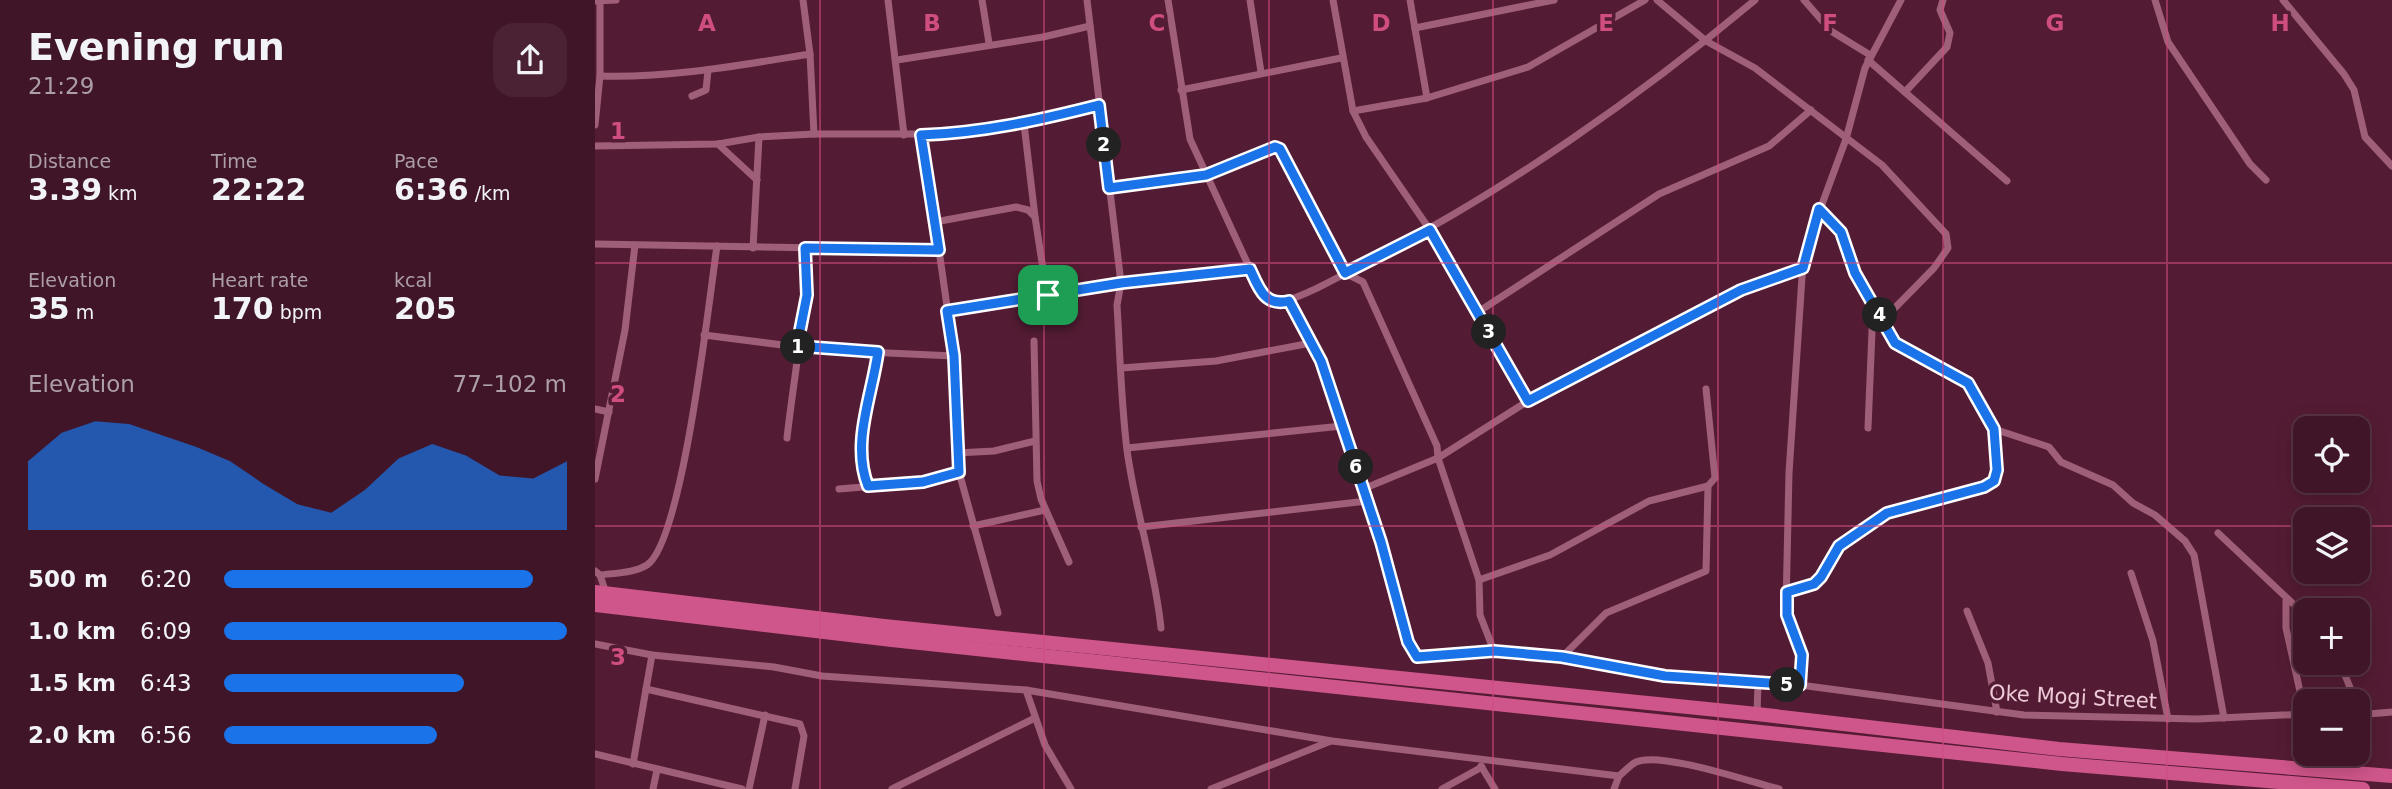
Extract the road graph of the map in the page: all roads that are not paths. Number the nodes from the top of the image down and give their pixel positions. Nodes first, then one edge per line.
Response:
1 (616, 0) edge
2 (803, 0) edge
3 (888, 0) edge
4 (982, 0) edge
5 (1087, 0) edge
6 (1168, 0) edge
7 (1249, 0) edge
8 (1333, 0) edge
9 (1409, 0) edge
10 (1554, 0) edge
11 (1645, 0) edge
12 (1657, 0) edge
13 (1755, 0) edge
14 (1804, 0) edge
15 (1901, 0) edge
16 (1943, 0) edge
17 (2155, 0) edge
18 (2283, 0) edge
19 (598, 1) edge
20 (1090, 26) junction
21 (1415, 28) junction
22 (1706, 41) junction
23 (989, 43) junction
24 (810, 54) junction
25 (1869, 57) junction
26 (1341, 58) junction
27 (897, 60) junction
28 (708, 70) junction
29 (1261, 72) junction
30 (600, 76) junction
31 (1181, 90) junction
32 (1905, 92) junction
33 (692, 96) dead end
34 (1427, 98) junction
35 (1099, 105) junction
36 (1811, 110) junction
37 (1353, 111) junction
38 (1024, 124) junction
39 (595, 125) edge
40 (814, 134) junction
41 (904, 135) junction
42 (921, 135) junction
43 (758, 137) junction
44 (1846, 139) junction
45 (718, 144) junction
46 (595, 146) edge
47 (2392, 166) edge
48 (1206, 175) junction
49 (757, 180) junction
50 (2266, 180) dead end
51 (2007, 181) dead end
52 (1109, 188) junction
53 (1819, 209) junction
54 (1035, 217) junction
55 (935, 222) junction
56 (1430, 230) junction
57 (595, 244) edge
58 (635, 245) junction
59 (717, 246) junction
60 (753, 248) junction
61 (805, 248) junction
62 (939, 250) junction
63 (1803, 268) junction
64 (1250, 269) junction
65 (1345, 273) junction
66 (1121, 283) junction
67 (1048, 295) junction
68 (1289, 301) junction
69 (1873, 305) junction
70 (947, 311) junction
71 (1478, 312) junction
72 (1883, 320) junction
73 (704, 335) junction
74 (1034, 341) dead end
75 (1311, 343) junction
76 (797, 346) junction
77 (878, 352) junction
78 (954, 356) junction
79 (1121, 368) junction
80 (1706, 389) dead end
81 (1528, 401) junction
82 (595, 410) edge
83 (609, 412) junction
84 (1342, 426) junction
85 (1868, 428) dead end
86 (1994, 429) junction
87 (787, 438) dead end
88 (1035, 441) junction
89 (1127, 448) junction
90 (957, 453) junction
91 (1439, 458) junction
92 (959, 472) junction
93 (595, 479) edge
94 (868, 486) junction
95 (1708, 486) junction
96 (839, 489) dead end
97 (1363, 489) junction
98 (1367, 501) junction
99 (1045, 510) junction
100 (973, 526) junction
101 (1141, 527) junction
102 (2218, 533) dead end
103 (1069, 562) dead end
104 (598, 573) edge
105 (2131, 573) dead end
106 (1479, 580) junction
107 (1787, 592) junction
108 (601, 593) edge
109 (2287, 601) junction
110 (595, 605) edge
111 (2293, 606) edge
112 (1967, 611) dead end
113 (997, 613) dead end
114 (1161, 628) dead end
115 (595, 644) edge
116 (1494, 651) junction
117 (652, 655) junction
118 (1562, 657) junction
119 (1758, 684) junction
120 (1800, 685) junction
121 (646, 689) junction
122 (2299, 689) edge
123 (1026, 690) junction
124 (1997, 712) junction
125 (2392, 712) edge
126 (1757, 714) junction
127 (2370, 714) edge
128 (765, 715) junction
129 (2293, 715) edge
130 (1035, 718) junction
131 (2224, 718) junction
132 (2168, 719) junction
133 (1332, 741) junction
134 (595, 754) edge
135 (633, 764) junction
136 (1480, 764) junction
137 (657, 770) junction
138 (1619, 776) junction
139 (2392, 776) edge
140 (653, 789) edge
141 (742, 789) edge
142 (749, 789) edge
143 (795, 789) edge
144 (892, 789) edge
145 (1071, 789) edge
146 (1211, 789) edge
147 (1442, 789) edge
148 (1495, 789) edge
149 (1614, 789) edge
150 (1779, 789) edge
151 (2363, 789) edge

1 - 19 street
2 - 24 street
3 - 27 street
4 - 23 street
5 - 20 street
6 - 31 street
7 - 29 street
8 - 26 street
9 - 21 street
10 - 21 street
11 - 34 street
12 - 22 street
13 - 22 street
14 - 25 street
15 - 25 street
16 - 32 street
17 - 50 street
18 - 47 street
19 - 30 street
20 - 23 street
20 - 35 street
21 - 34 street
22 - 36 street
22 - 56 street
23 - 27 street
24 - 28 street
24 - 40 street
25 - 32 street
25 - 44 street
26 - 29 street
26 - 37 street
27 - 41 street
28 - 30 street
28 - 33 street
29 - 31 street
30 - 39 street
31 - 48 street
32 - 51 street
34 - 37 street
35 - 38 street
35 - 52 street
36 - 44 street
36 - 71 street
37 - 56 street
38 - 42 street
38 - 54 street
40 - 41 street
40 - 43 street
41 - 42 street
42 - 55 street
43 - 45 street
43 - 49 street
44 - 53 street
44 - 72 street
45 - 46 street
45 - 49 street
48 - 52 street
48 - 64 street
48 - 65 street
49 - 60 street
52 - 66 street
53 - 63 street
53 - 69 street
54 - 55 street
54 - 67 street
55 - 62 street
56 - 65 street
56 - 71 street
57 - 58 street
58 - 59 street
58 - 83 street
59 - 60 street
59 - 73 street
60 - 61 street
61 - 62 street
61 - 76 street
62 - 70 street
63 - 81 street
63 - 107 street
64 - 66 street
64 - 68 street
65 - 68 street
65 - 91 street
66 - 67 street
66 - 79 street
67 - 70 street
68 - 75 street
69 - 72 street
69 - 85 street
70 - 78 street
71 - 81 street
72 - 86 street
73 - 76 street
73 - 104 street
74 - 88 street
75 - 79 street
75 - 84 street
76 - 77 street
76 - 87 street
77 - 78 street
77 - 94 street
78 - 90 street
79 - 89 street
80 - 95 street
81 - 91 street
82 - 83 street
83 - 93 street
84 - 89 street
84 - 97 street
86 - 107 street
86 - 131 street
88 - 90 street
88 - 99 street
89 - 101 street
90 - 92 street
91 - 97 street
91 - 106 street
92 - 94 street
92 - 100 street
94 - 96 street
95 - 106 street
95 - 118 street
97 - 98 street
98 - 101 street
98 - 116 street, Oke Mogi Street
99 - 100 street
99 - 103 street
100 - 113 street
101 - 114 street
102 - 109 street
104 - 108 street
105 - 132 street
106 - 116 street
107 - 120 street
108 - 126 highway
109 - 111 street
109 - 122 street
110 - 151 highway
112 - 124 street
115 - 117 street
116 - 118 street, Oke Mogi Street
117 - 121 street
117 - 123 street
118 - 119 street, Oke Mogi Street
119 - 120 street, Oke Mogi Street
119 - 126 street
120 - 124 street, Oke Mogi Street
121 - 128 street
121 - 135 street
123 - 130 street
123 - 133 street
124 - 132 street, Oke Mogi Street
125 - 127 street
126 - 139 highway
128 - 142 street
128 - 143 street
129 - 131 street, Oke Mogi Street
130 - 144 street
130 - 145 street
131 - 132 street, Oke Mogi Street
133 - 136 street
133 - 146 street
134 - 135 street
135 - 137 street
136 - 138 street
136 - 147 street
136 - 148 street
137 - 140 street
137 - 141 street
138 - 149 street
138 - 150 street

